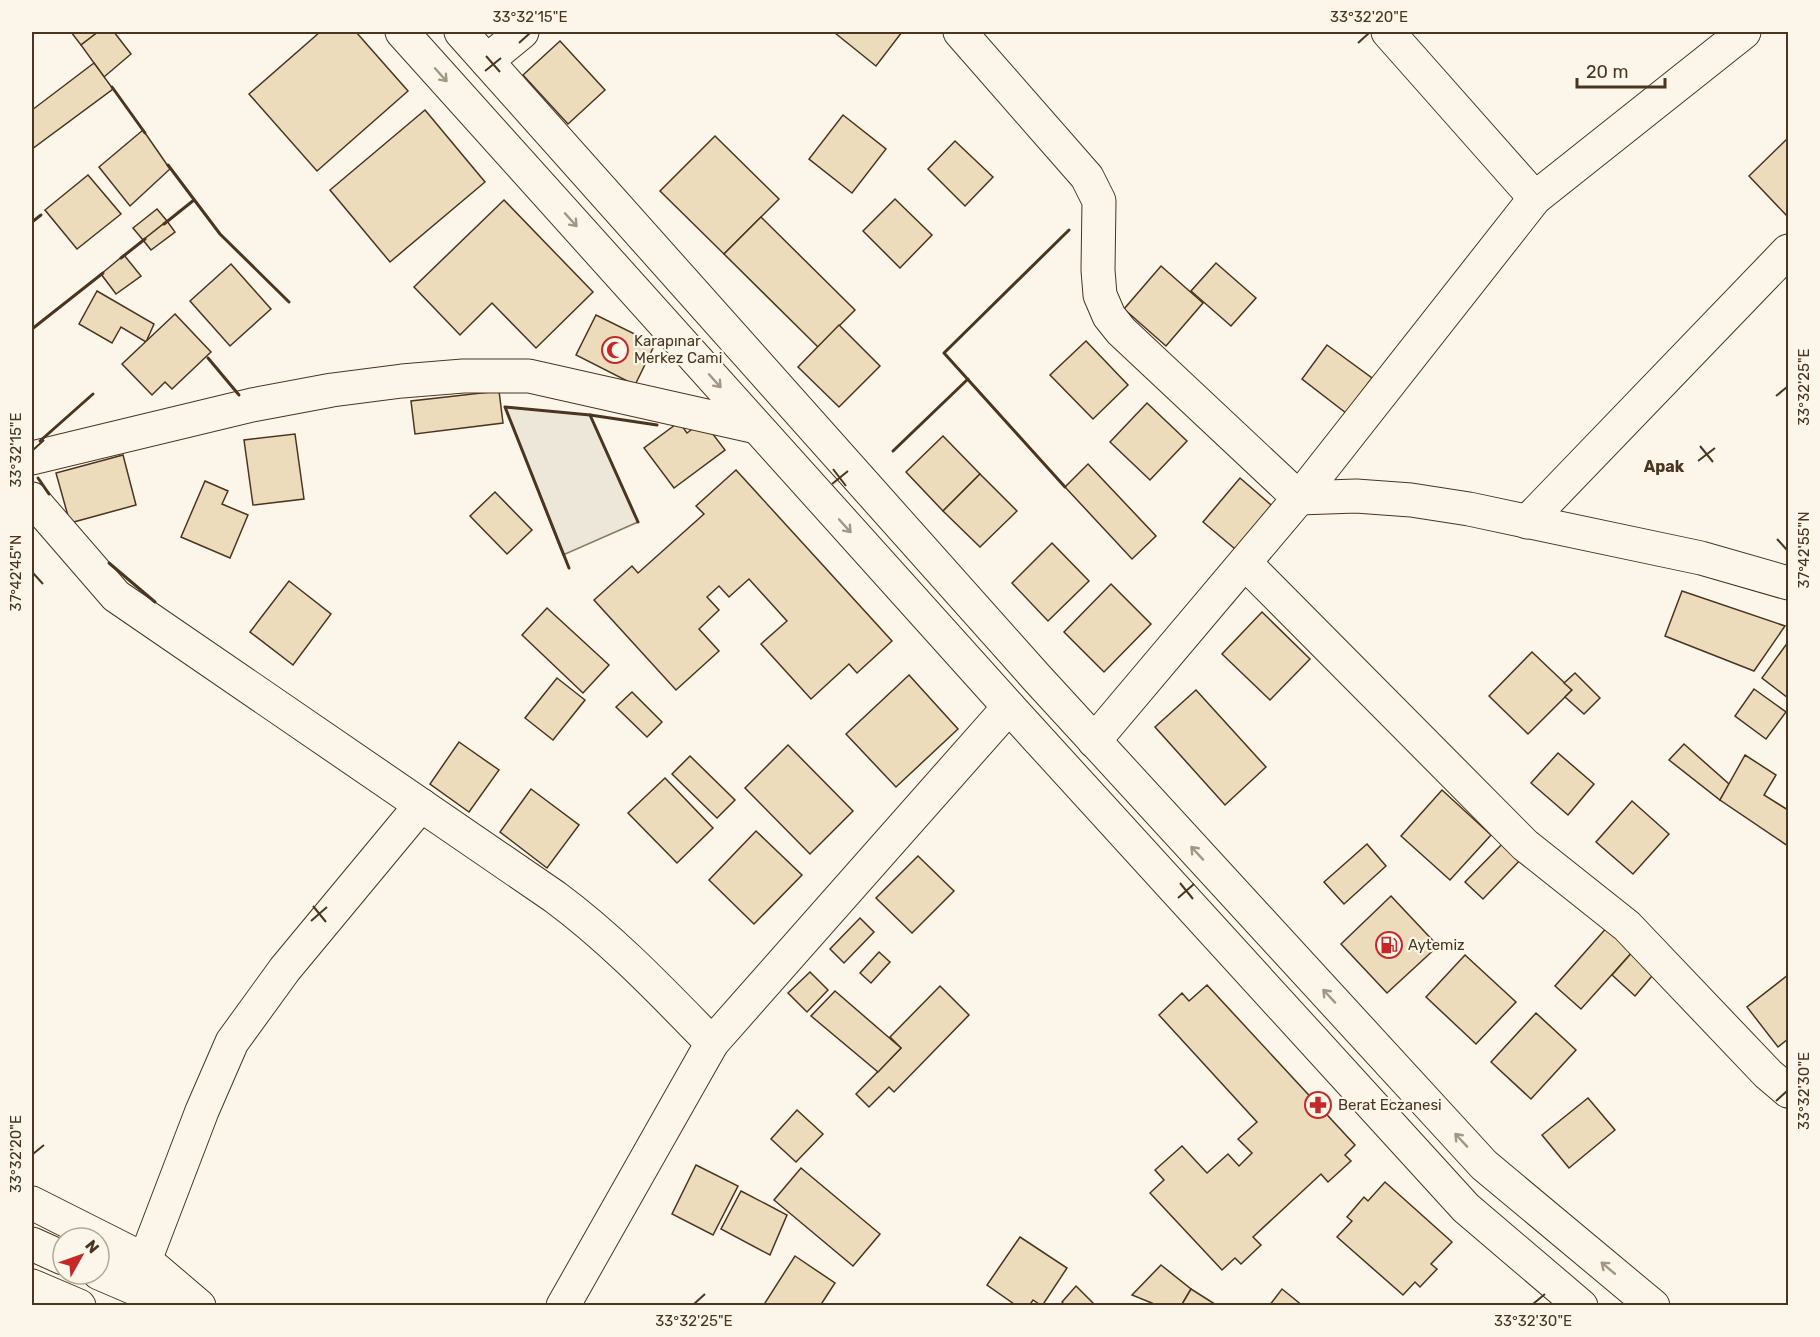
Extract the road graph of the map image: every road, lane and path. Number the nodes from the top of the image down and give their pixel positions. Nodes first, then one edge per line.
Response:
1 (402, 32) edge
2 (461, 32) edge
3 (522, 32) edge
4 (960, 32) edge
5 (1388, 32) edge
6 (1744, 32) edge
7 (487, 61) junction
8 (1535, 198) junction
9 (1788, 250) edge
10 (756, 427) junction
11 (32, 458) edge
12 (1299, 498) junction
13 (32, 499) edge
14 (1527, 522) junction
15 (1245, 563) junction
16 (1788, 584) edge
17 (1036, 677) junction
18 (1008, 707) junction
19 (1094, 741) junction
20 (1068, 771) junction
21 (421, 805) junction
22 (712, 1043) junction
23 (1788, 1091) edge
24 (32, 1203) edge
25 (32, 1244) edge
26 (51, 1253) edge
27 (145, 1260) junction
28 (111, 1278) edge
29 (32, 1286) edge
30 (79, 1305) edge
31 (176, 1305) edge
32 (199, 1305) edge
33 (563, 1305) edge
34 (1581, 1305) edge
35 (1653, 1305) edge

1 -> 10 street
2 - 7 street
3 - 7 street
4 - 12 street
5 - 8 street
6 - 8 street
7 - 17 street
8 - 12 street
9 - 14 street
10 - 11 street
10 -> 18 street
12 - 14 street
12 - 15 street
13 - 21 street
14 - 16 street
15 - 19 street
15 - 23 street
17 - 18 street
17 - 19 street
18 - 20 street
18 - 22 street
19 - 20 street
35 -> 19 street
20 - 34 street
21 - 22 street
21 - 27 street
22 - 33 street
24 - 27 street
25 - 26 street
27 - 32 street
28 - 31 street
29 - 30 street

